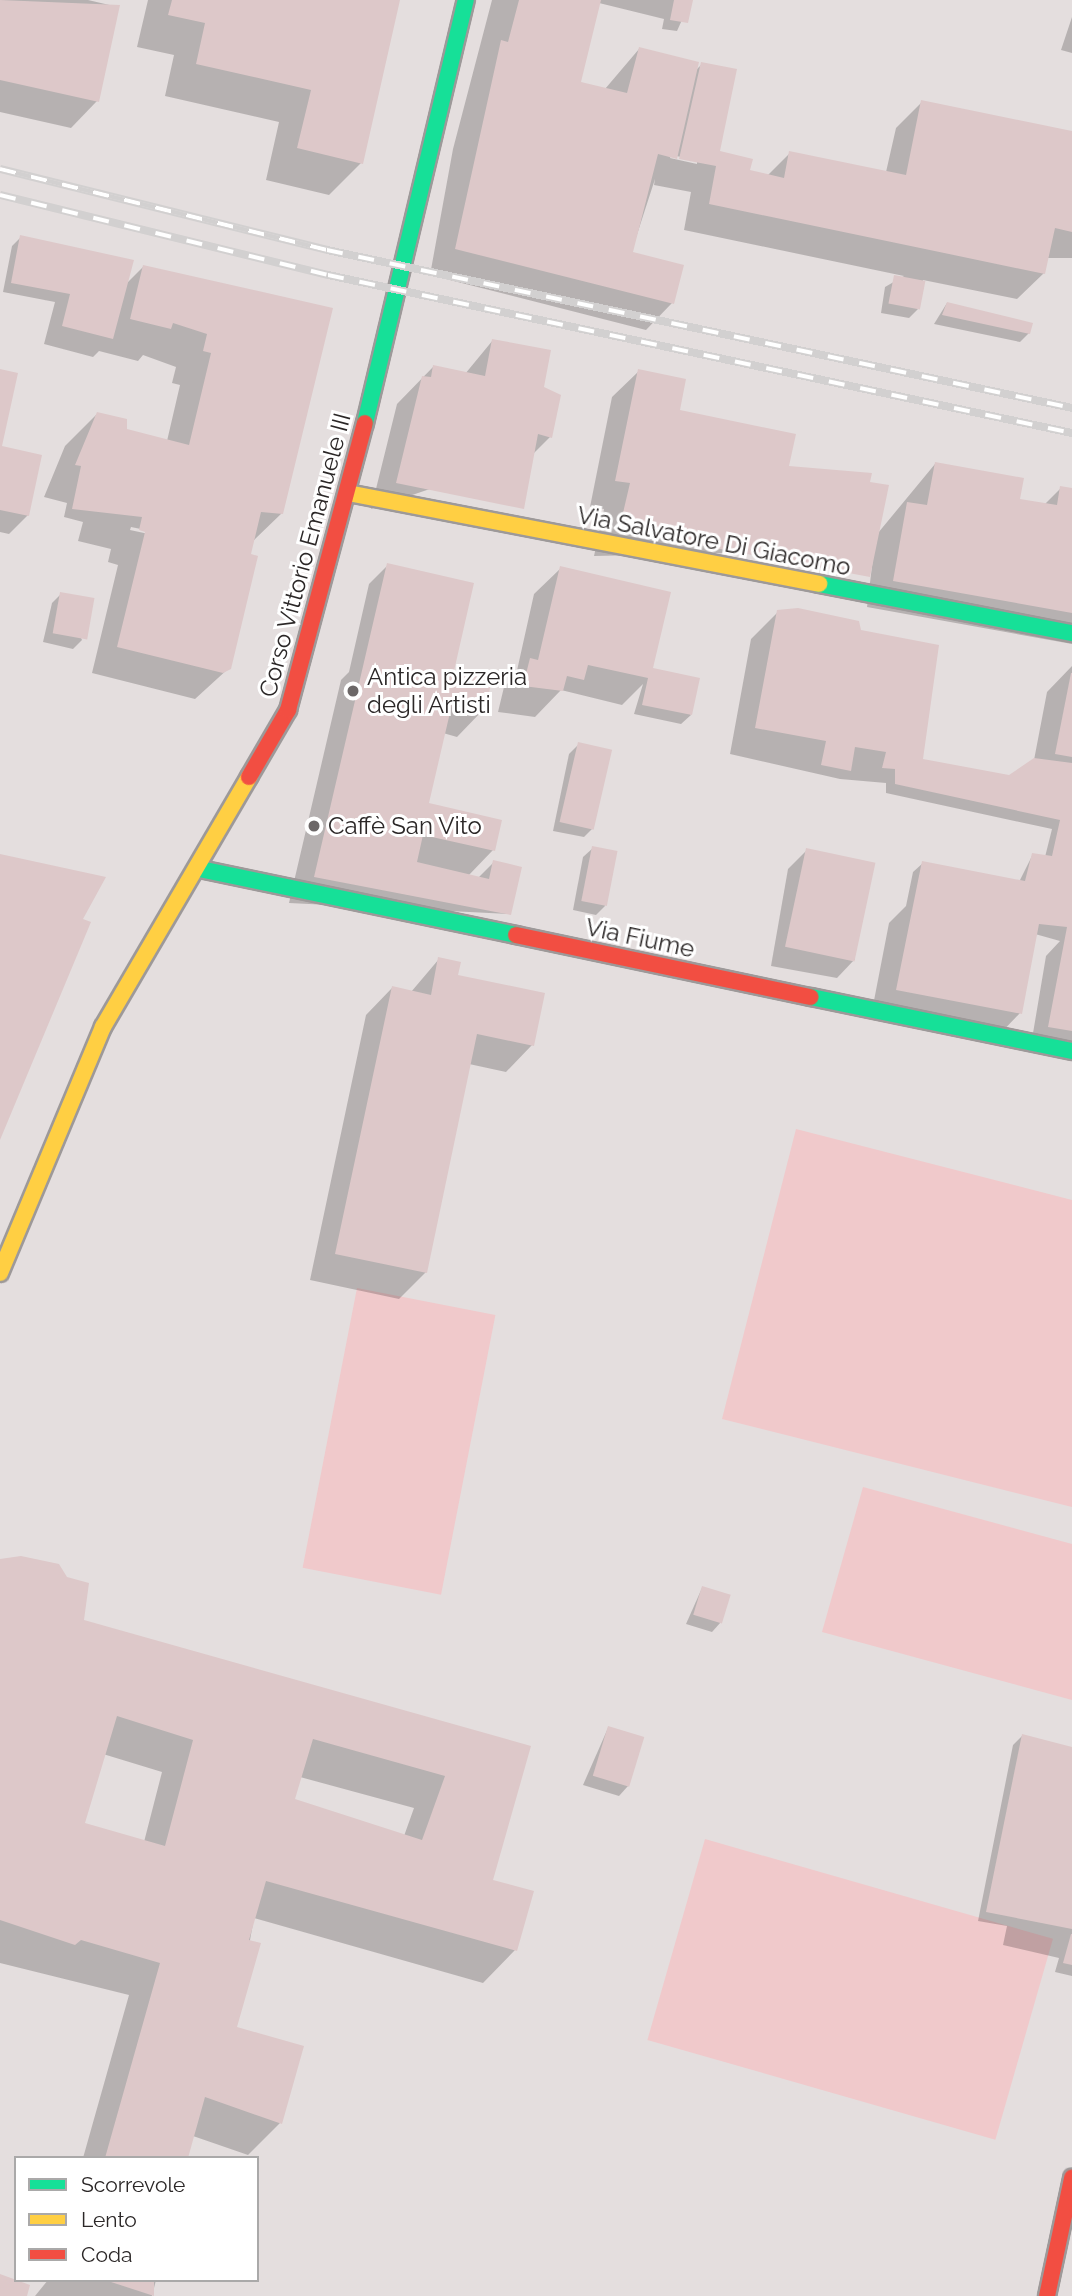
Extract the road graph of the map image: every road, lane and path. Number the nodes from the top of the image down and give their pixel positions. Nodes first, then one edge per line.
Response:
1 (466, 0) edge
2 (348, 493) junction
3 (1072, 633) edge
4 (200, 869) junction
5 (1072, 1051) edge
6 (0, 1273) edge
7 (1072, 2178) edge
8 (1047, 2296) edge

1 - 2 street, Corso Vittorio Emanuele III
2 - 3 street, Via Salvatore Di Giacomo
2 - 4 street, Corso Vittorio Emanuele III
4 - 5 street, Via Fiume
4 - 6 street, Corso Vittorio Emanuele III
7 - 8 street

